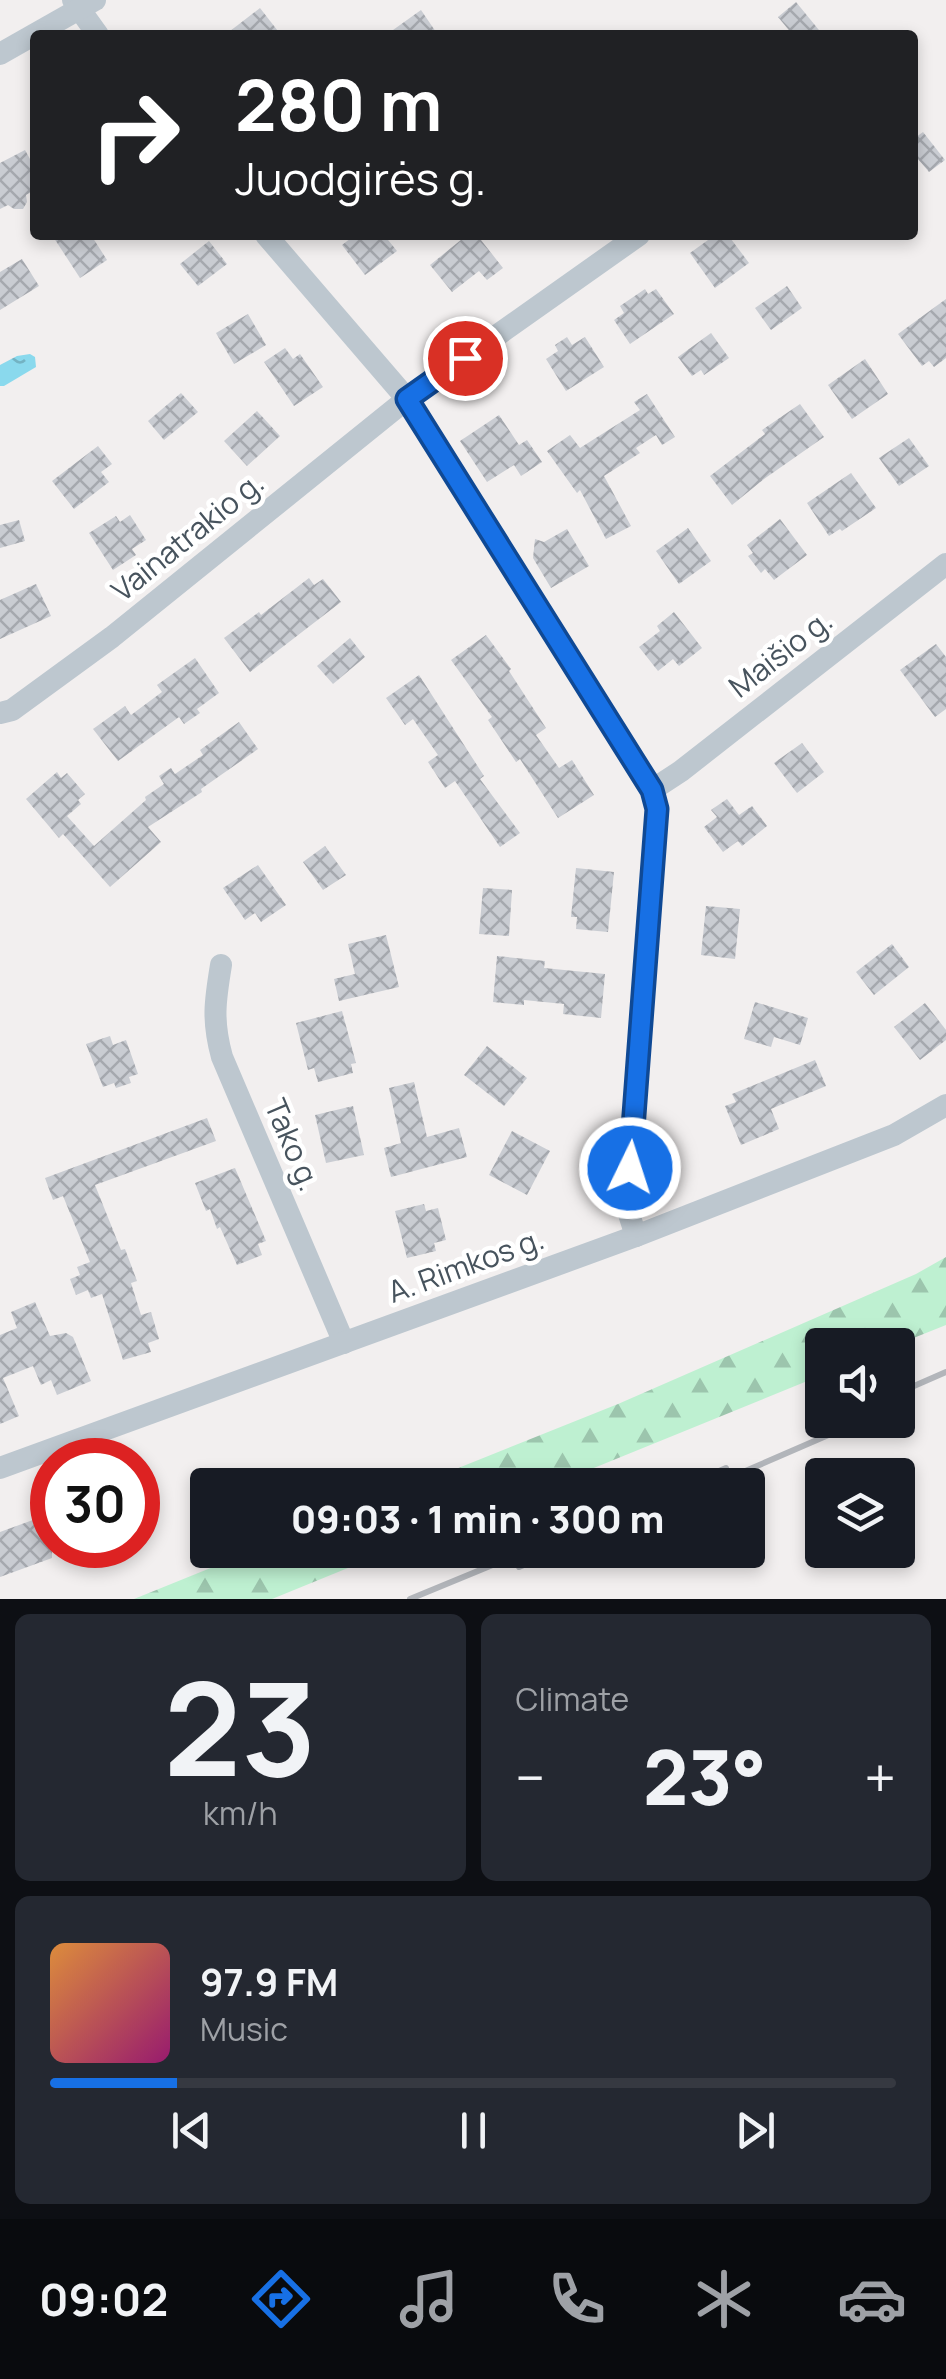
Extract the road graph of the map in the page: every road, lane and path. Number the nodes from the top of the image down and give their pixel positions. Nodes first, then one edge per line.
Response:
1 (82, 3) edge
2 (39, 30) edge
3 (96, 30) edge
4 (30, 35) edge
5 (0, 54) edge
6 (270, 240) edge
7 (633, 240) edge
8 (407, 399) junction
9 (946, 564) edge
10 (0, 713) edge
11 (652, 790) junction
12 (221, 964) dead end
13 (946, 1105) edge
14 (636, 1236) junction
15 (344, 1343) junction
16 (0, 1468) edge

1 - 2 street
1 - 3 street
4 - 5 street
6 - 8 street
7 - 8 street, Vainatrakio g.
8 - 10 street, Vainatrakio g.
8 - 11 street
9 - 11 street, Maišio g.
11 - 14 street
12 - 15 street, Tako g.
13 - 14 street, A. Rimkos g.
14 - 15 street, A. Rimkos g.
15 - 16 street, A. Rimkos g.

